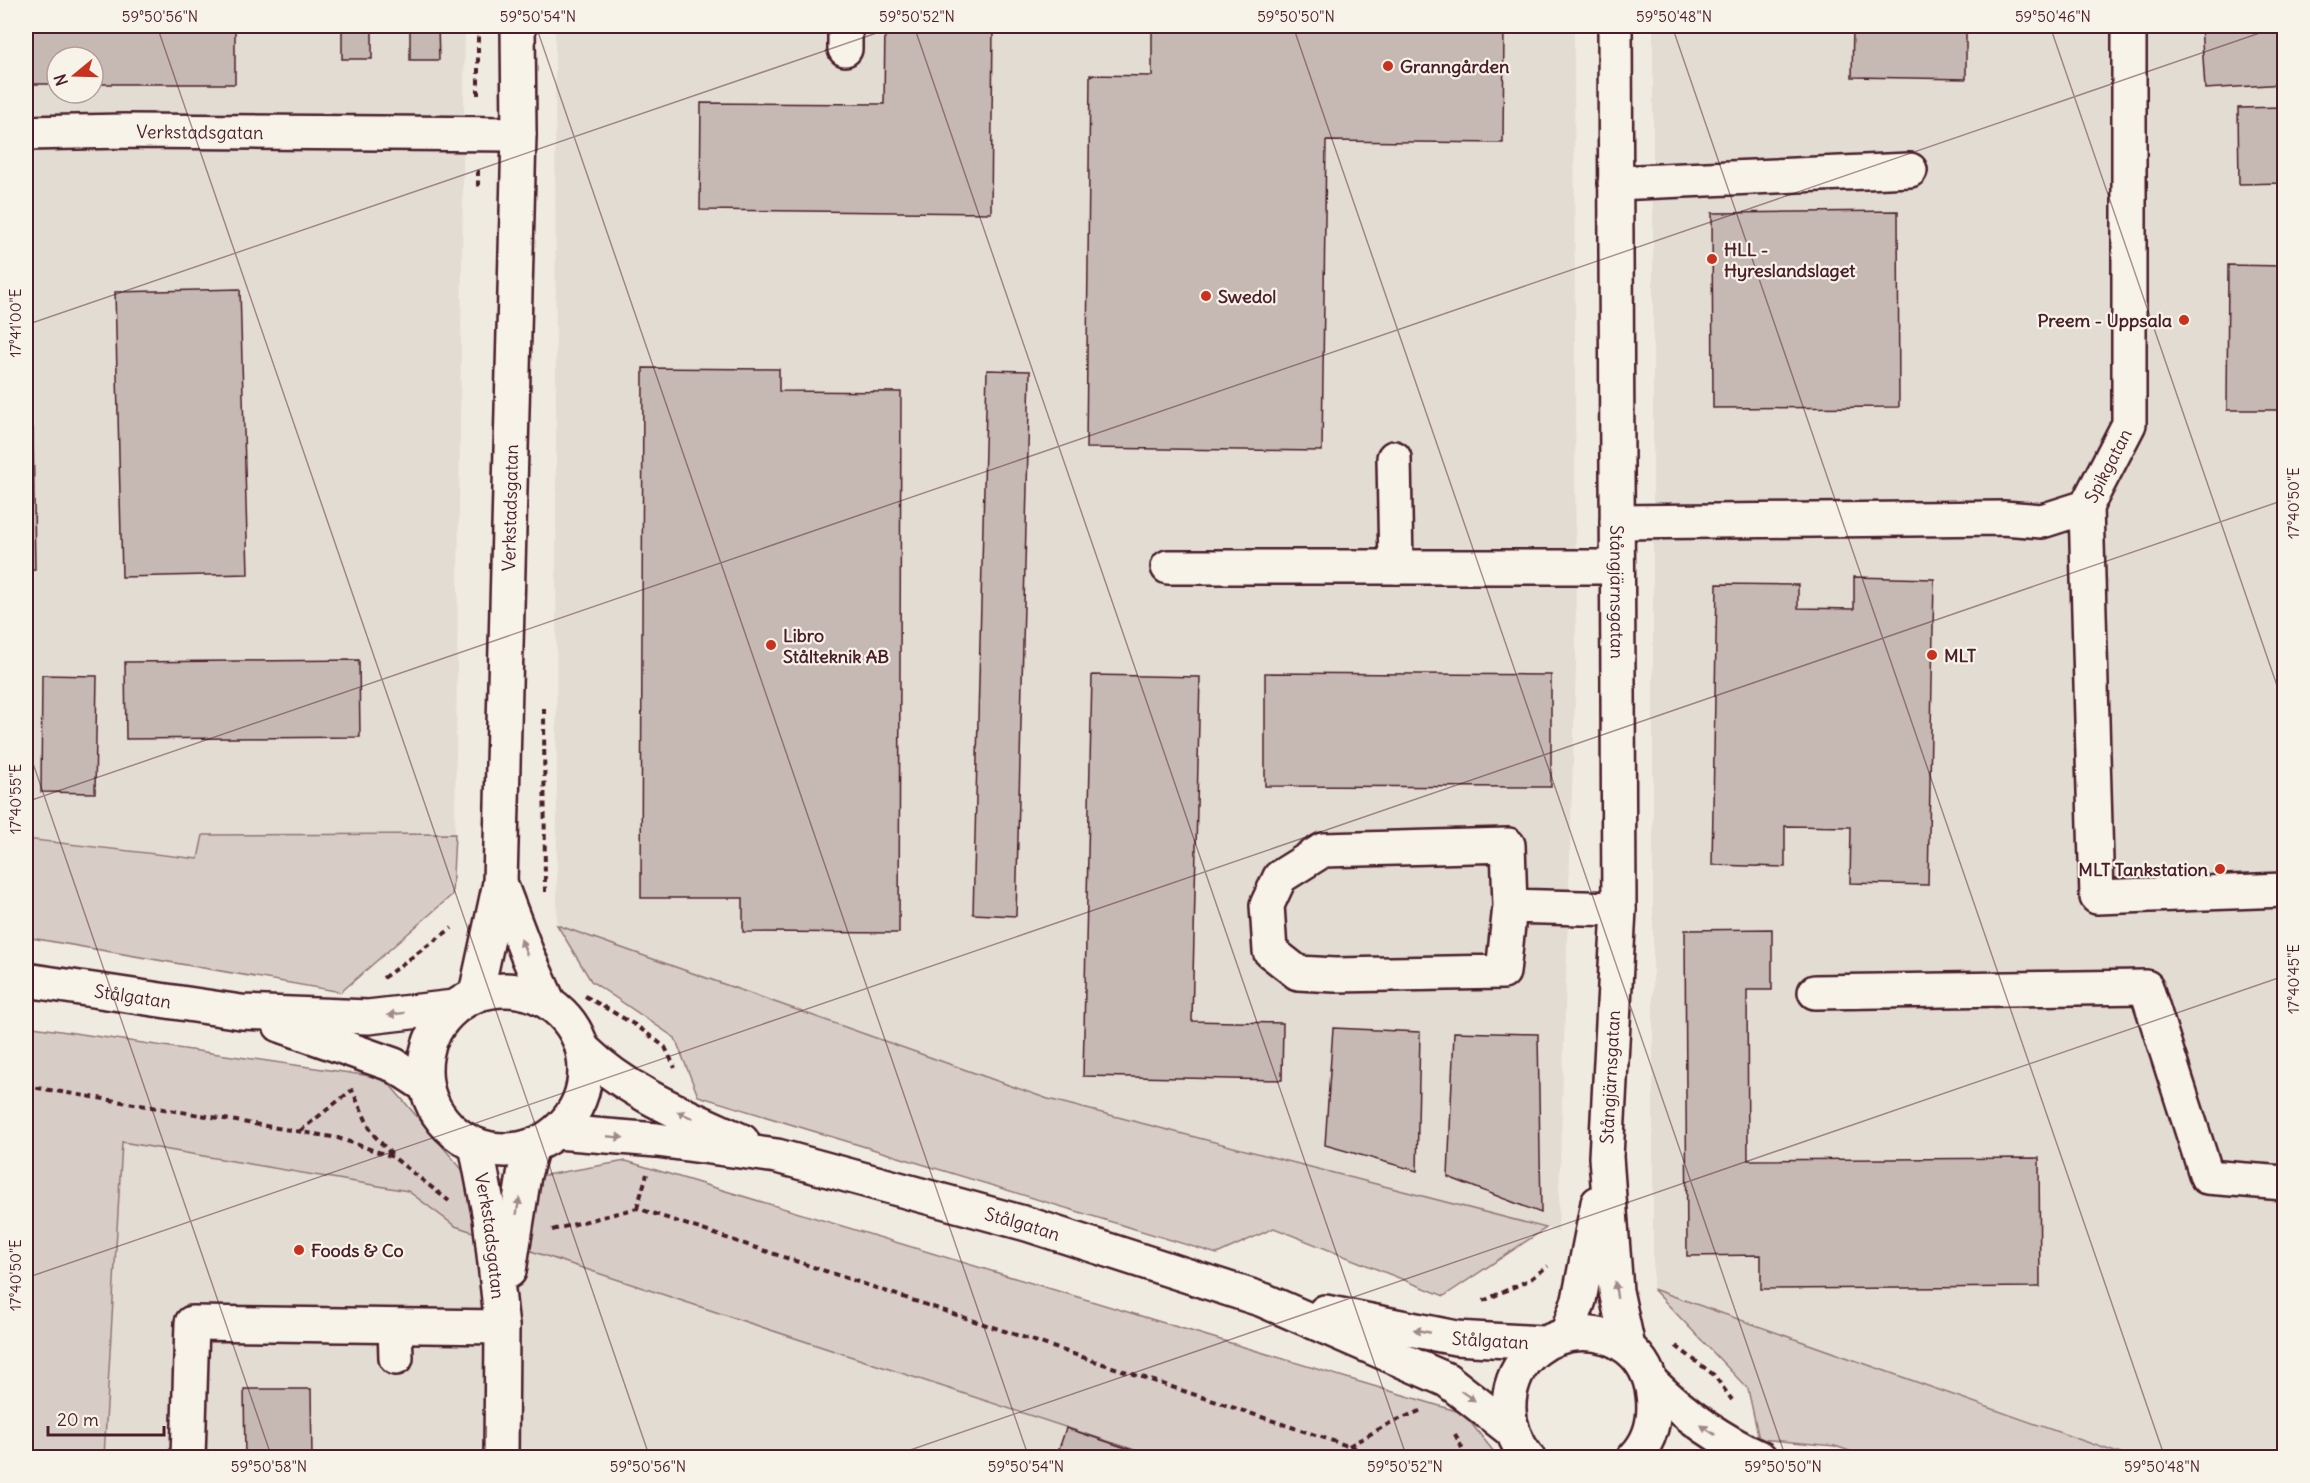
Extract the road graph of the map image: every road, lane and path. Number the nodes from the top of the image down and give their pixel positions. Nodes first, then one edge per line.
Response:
1 (478, 26) edge
2 (518, 26) edge
3 (1615, 26) edge
4 (2128, 26) edge
5 (26, 133) edge
6 (478, 134) junction
7 (519, 134) junction
8 (1910, 170) dead end
9 (1615, 183) junction
10 (478, 194) dead end
11 (1394, 458) dead end
12 (2086, 507) junction
13 (1617, 522) junction
14 (1168, 567) dead end
15 (1396, 567) junction
16 (1617, 567) junction
17 (544, 702) dead end
18 (500, 883) junction
19 (2284, 890) edge
20 (545, 904) dead end
21 (1510, 906) junction
22 (1619, 909) junction
23 (458, 923) dead end
24 (26, 980) edge
25 (581, 991) dead end
26 (1815, 992) dead end
27 (465, 1001) junction
28 (548, 1001) junction
29 (241, 1012) junction
30 (368, 1017) junction
31 (584, 1050) junction
32 (360, 1051) junction
33 (26, 1086) edge
34 (426, 1086) junction
35 (352, 1090) junction
36 (666, 1107) junction
37 (300, 1132) junction
38 (545, 1139) junction
39 (657, 1140) junction
40 (476, 1145) junction
41 (777, 1156) junction
42 (393, 1157) junction
43 (1606, 1157) junction
44 (2284, 1183) edge
45 (637, 1208) junction
46 (502, 1220) junction
47 (1551, 1263) dead end
48 (1263, 1300) junction
49 (502, 1327) junction
50 (1456, 1338) junction
51 (1554, 1339) junction
52 (1628, 1347) junction
53 (1652, 1383) junction
54 (1443, 1392) junction
55 (1453, 1431) dead end
56 (1520, 1444) edge
57 (1349, 1446) junction
58 (188, 1458) edge
59 (501, 1458) edge
60 (1384, 1458) edge
61 (1467, 1458) edge
62 (1634, 1458) edge
63 (1760, 1458) edge

1 - 6 path
2 - 7 street, Verkstadsgatan
3 - 9 street, Stångjärnsgatan
4 - 12 street, Spikgatan
5 - 6 street, Verkstadsgatan
6 - 7 street, Verkstadsgatan
6 - 10 path
7 - 18 street, Verkstadsgatan
8 - 9 street
9 - 13 street, Stångjärnsgatan
11 - 15 street
12 - 13 street, Spikgatan
12 - 19 street
13 - 16 street, Stångjärnsgatan
14 - 15 street
15 - 16 street
16 - 22 street, Stångjärnsgatan
17 - 20 path
18 - 27 street, Verkstadsgatan
28 -> 18 street, Verkstadsgatan
21 - 21 street
21 - 22 street
22 - 43 street, Stångjärnsgatan
23 - 30 path
24 - 29 street, Stålgatan
25 - 36 path
26 - 44 street
27 - 28 street
27 -> 30 street, Stålgatan
27 - 34 street
28 - 31 street
29 - 30 street, Stålgatan
29 - 32 street, Stålgatan
31 - 36 street, Stålgatan
31 - 38 street
32 - 34 street, Stålgatan
32 - 35 path
33 - 37 path
34 - 40 street
35 - 37 path
35 - 42 path
41 -> 36 street, Stålgatan
37 - 42 path
38 -> 39 street, Stålgatan
38 - 40 street
46 -> 38 street, Verkstadsgatan
39 - 41 street, Stålgatan
39 - 45 path
40 - 46 street, Verkstadsgatan
41 - 48 street, Stålgatan
42 - 46 path
43 - 51 street, Stångjärnsgatan
52 -> 43 street, Stångjärnsgatan
45 - 46 path
45 - 57 path
46 - 49 street, Verkstadsgatan
47 - 50 path
50 -> 48 street, Stålgatan
48 - 54 street, Stålgatan
49 - 58 street
49 - 59 street, Verkstadsgatan
50 - 51 street, Stålgatan
51 - 52 street, Stålgatan
51 - 56 street
52 - 53 street
53 - 62 street
63 -> 53 street
54 -> 56 street, Stålgatan
54 - 57 path
55 - 61 path
57 - 60 path

